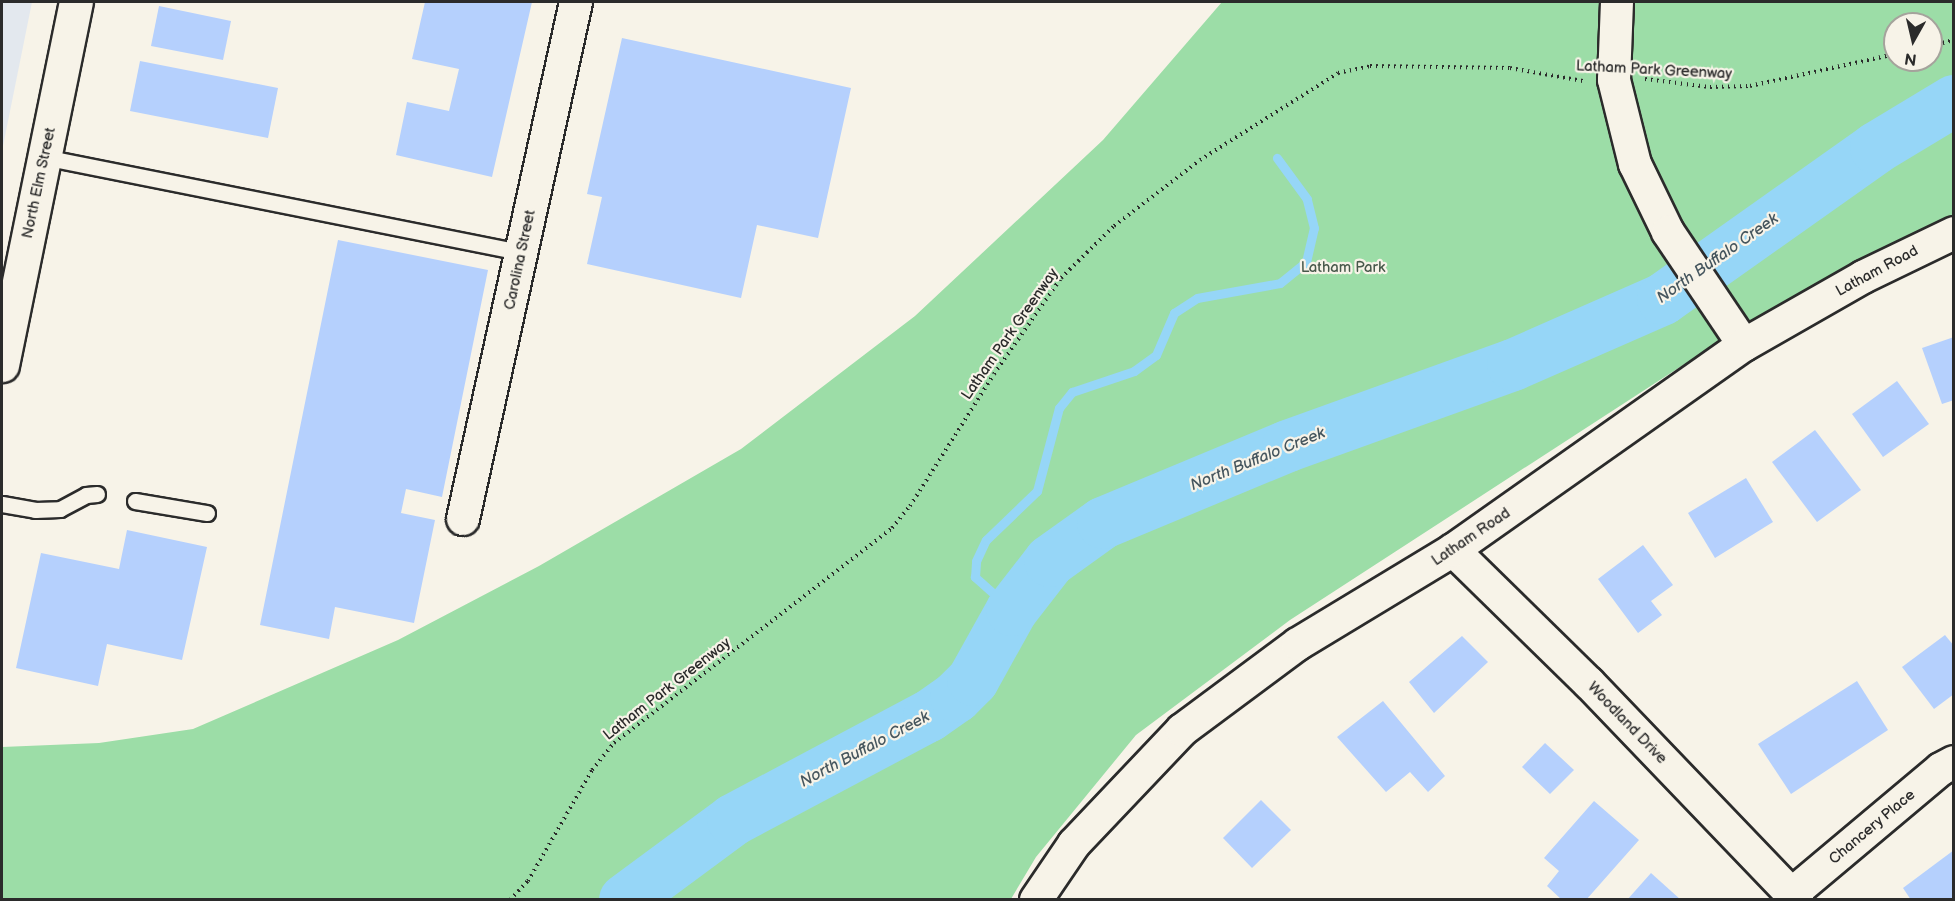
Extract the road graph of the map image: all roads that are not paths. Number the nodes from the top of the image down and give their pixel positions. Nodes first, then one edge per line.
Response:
1 (76, 2) edge
2 (576, 2) edge
3 (1617, 2) edge
4 (44, 157) junction
5 (1953, 233) edge
6 (521, 252) junction
7 (1744, 345) junction
8 (2, 365) edge
9 (97, 494) dead end
10 (135, 501) dead end
11 (2, 504) edge
12 (207, 513) dead end
13 (463, 519) dead end
14 (1454, 550) junction
15 (1953, 762) edge
16 (1794, 897) edge
17 (1036, 900) edge

1 - 4 main road, North Elm Street
2 - 6 street, Carolina Street
3 - 7 street
4 - 6 lane
4 - 8 main road, North Elm Street
5 - 7 street, Latham Road
6 - 13 street, Carolina Street
7 - 14 street, Latham Road
9 - 11 lane
10 - 12 lane
14 - 16 street, Woodland Drive
14 - 17 street, Latham Road
15 - 16 street, Chancery Place

